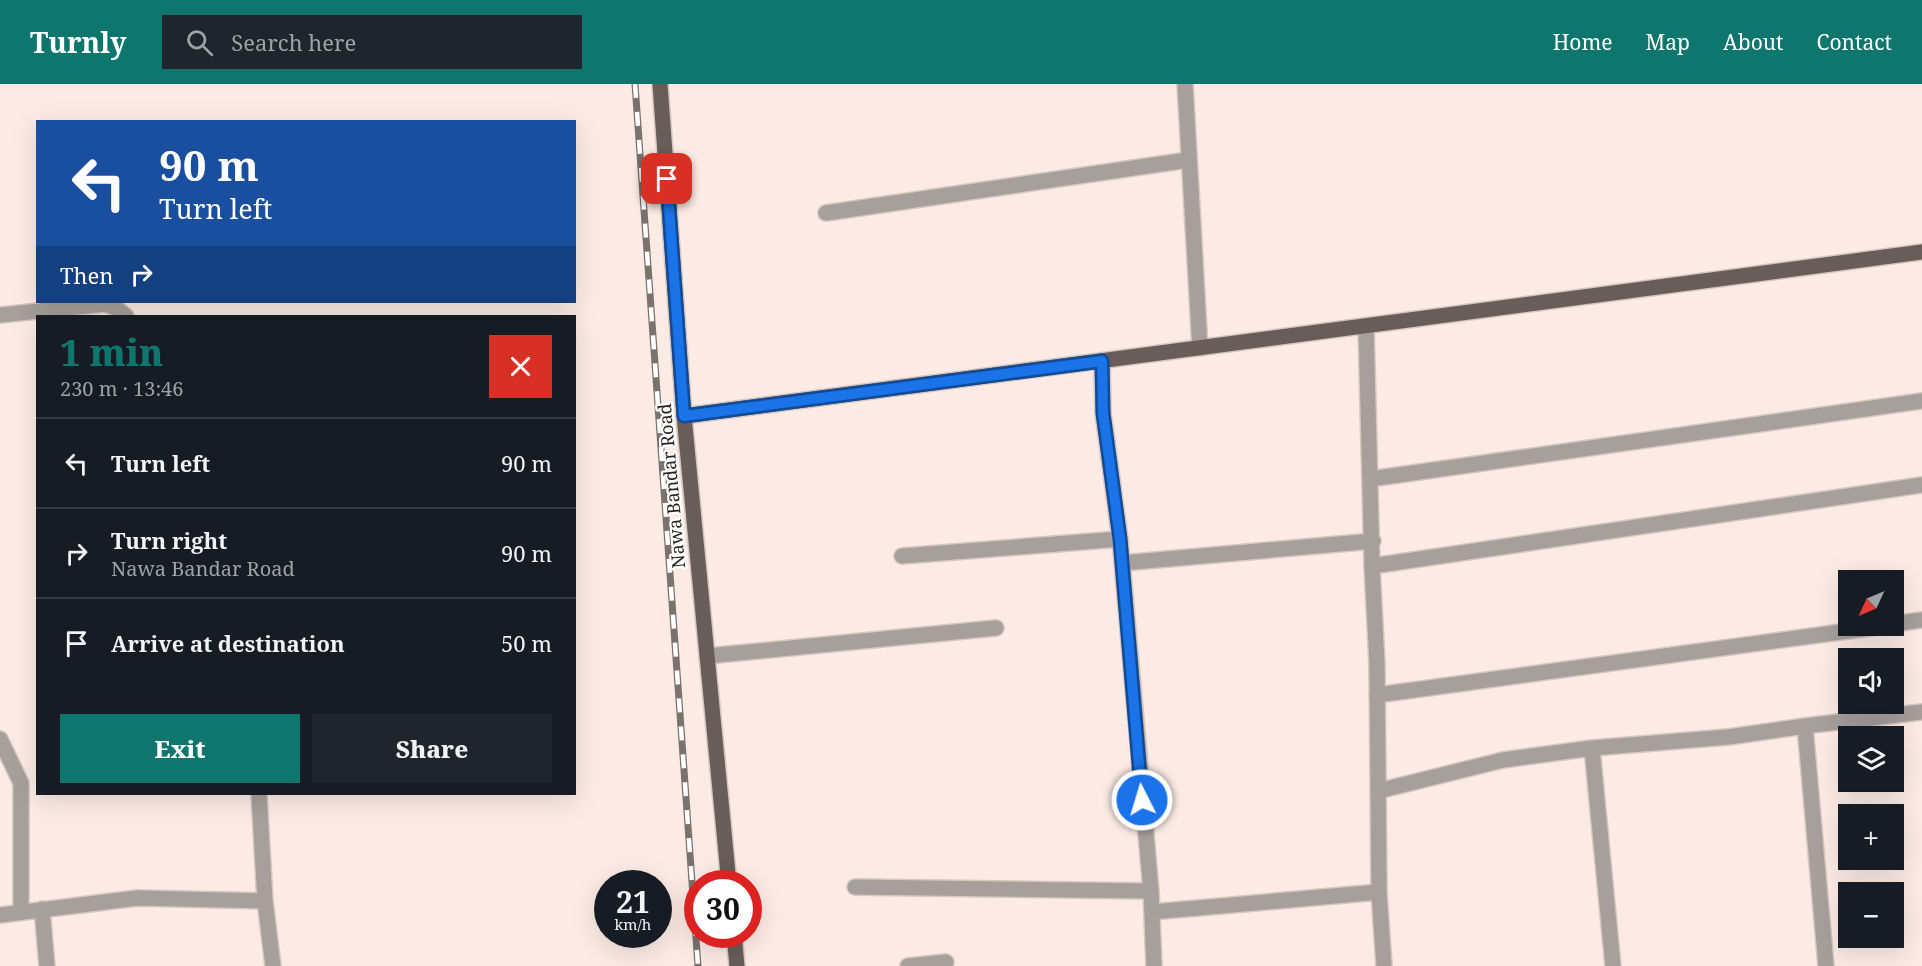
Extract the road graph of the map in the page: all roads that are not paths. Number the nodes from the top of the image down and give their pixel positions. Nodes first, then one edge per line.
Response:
1 (660, 84) edge
2 (1185, 84) edge
3 (1188, 160) junction
4 (826, 213) dead end
5 (1922, 252) edge
6 (0, 315) edge
7 (125, 315) edge
8 (1365, 326) junction
9 (1200, 348) junction
10 (1102, 361) junction
11 (1922, 401) edge
12 (684, 416) junction
13 (1370, 479) junction
14 (1922, 485) edge
15 (1120, 539) junction
16 (1373, 541) junction
17 (902, 556) dead end
18 (1122, 563) junction
19 (1372, 566) junction
20 (1922, 621) edge
21 (1904, 623) edge
22 (996, 628) dead end
23 (1838, 632) edge
24 (707, 656) junction
25 (1377, 695) junction
26 (1922, 712) edge
27 (1805, 726) junction
28 (0, 739) edge
29 (1592, 748) junction
30 (1378, 791) junction
31 (259, 795) edge
32 (728, 870) edge
33 (855, 887) dead end
34 (1151, 891) junction
35 (1379, 892) junction
36 (265, 901) junction
37 (42, 909) junction
38 (21, 912) junction
39 (1152, 912) junction
40 (0, 915) edge
41 (735, 948) edge
42 (946, 962) dead end
43 (47, 966) edge
44 (273, 966) edge
45 (737, 966) edge
46 (908, 966) edge
47 (1155, 966) edge
48 (1384, 966) edge
49 (1613, 966) edge
50 (1826, 966) edge

1 - 12 main road, Nawa Bandar Road
2 - 3 street
3 - 4 street
3 - 9 street
5 - 8 main road
6 - 7 street
8 - 9 main road
8 - 13 street
9 - 10 main road
10 - 12 main road
10 - 15 street
11 - 13 street
12 - 24 main road, Nawa Bandar Road
13 - 16 street
14 - 19 street
15 - 17 street
15 - 18 street
16 - 18 street
16 - 19 street
18 - 34 street
19 - 25 street
20 - 21 street
22 - 24 street
23 - 25 street
24 - 32 main road, Nawa Bandar Road
25 - 30 street
26 - 27 street
27 - 29 street
27 - 50 street
28 - 38 street
29 - 30 street
29 - 49 street
30 - 35 street
31 - 36 street
33 - 34 street
34 - 39 street
35 - 39 street
35 - 48 street
36 - 37 street
36 - 44 street
37 - 38 street
37 - 43 street
38 - 40 street
39 - 47 street
41 - 45 main road
42 - 46 street

